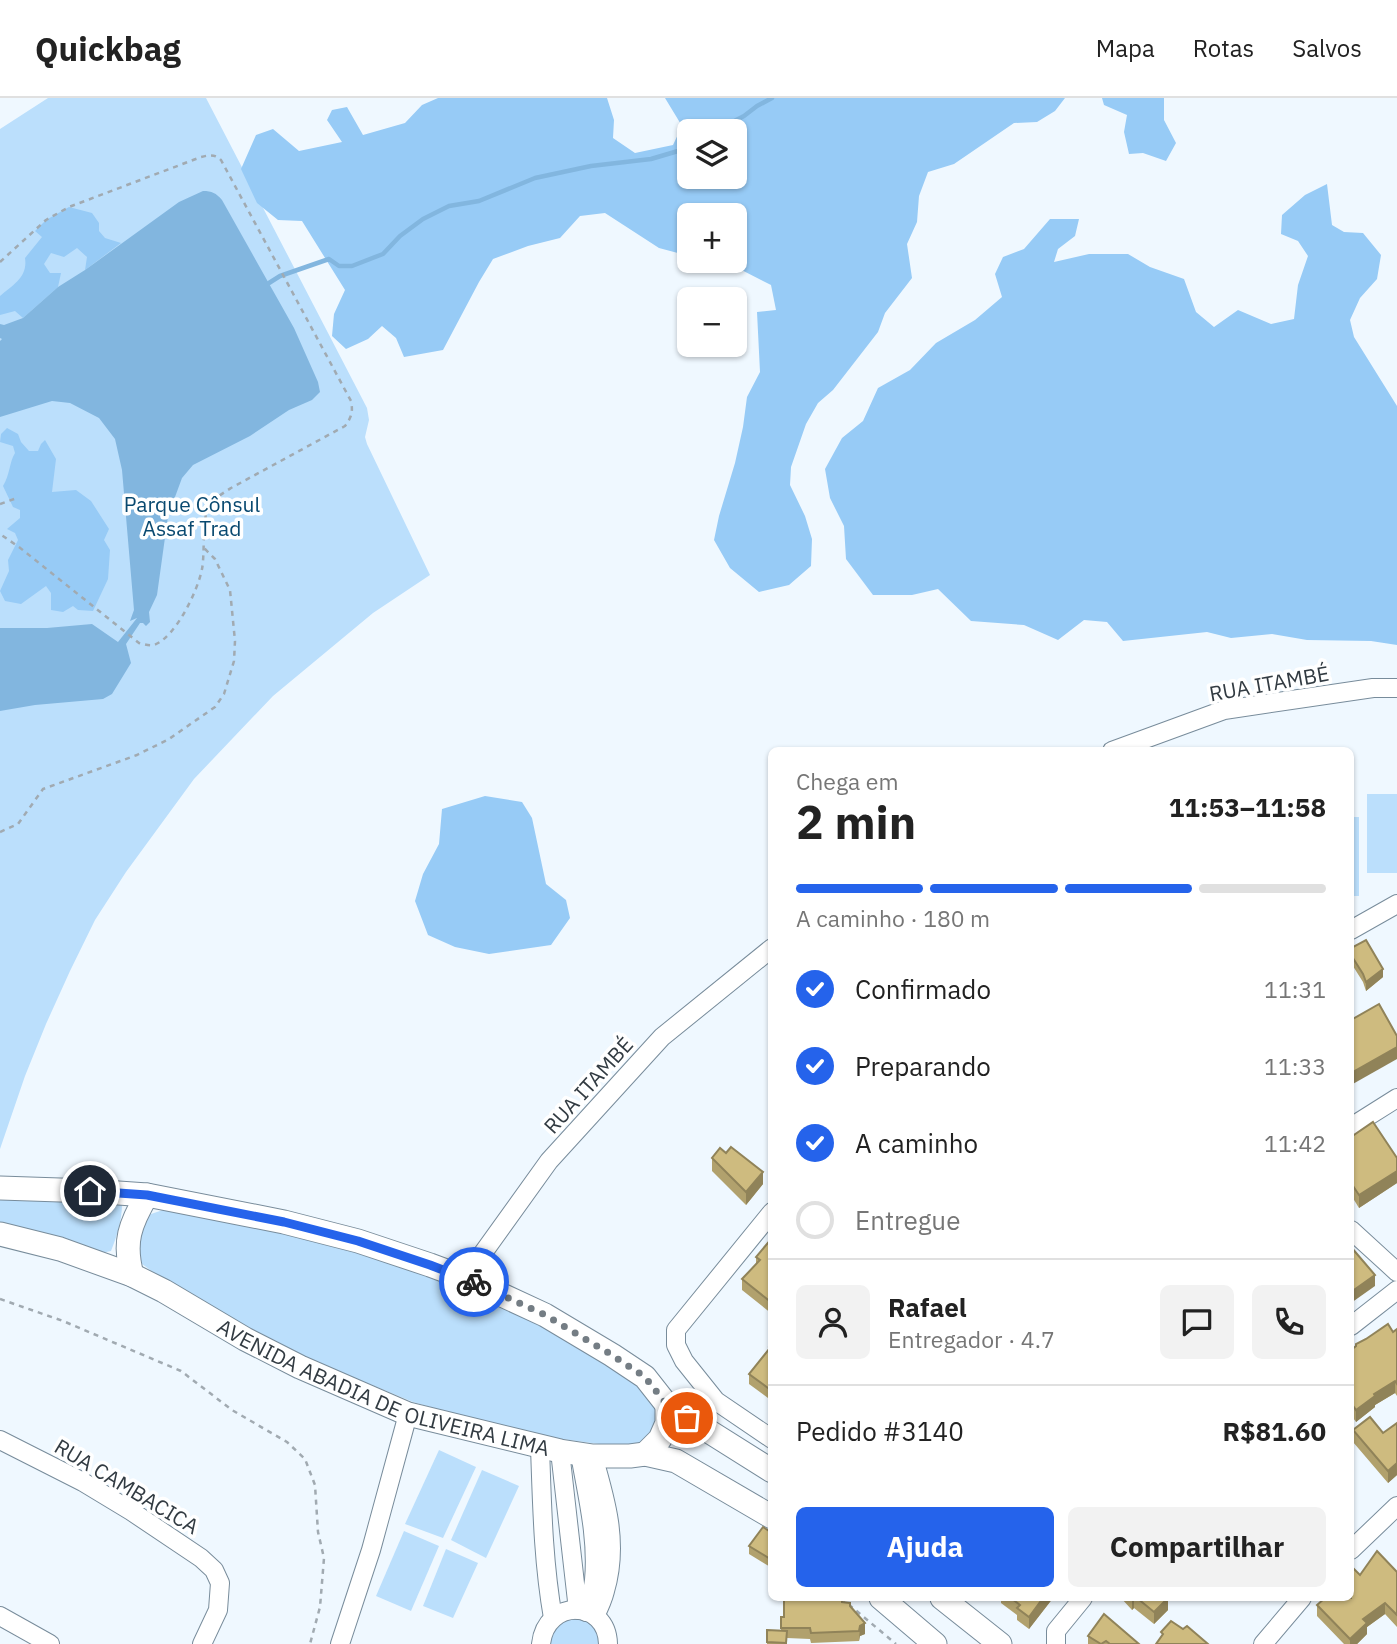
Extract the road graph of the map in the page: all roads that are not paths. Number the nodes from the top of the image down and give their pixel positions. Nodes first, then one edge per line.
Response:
1 (1397, 688) edge
2 (1123, 747) edge
3 (1397, 904) edge
4 (1354, 928) edge
5 (768, 951) edge
6 (1397, 1098) edge
7 (1354, 1125) edge
8 (0, 1188) edge
9 (147, 1195) junction
10 (768, 1217) edge
11 (1354, 1233) edge
12 (0, 1234) edge
13 (1397, 1272) edge
14 (132, 1275) junction
15 (465, 1278) junction
16 (1397, 1290) edge
17 (1354, 1324) edge
18 (667, 1405) junction
19 (408, 1414) junction
20 (768, 1436) edge
21 (0, 1440) edge
22 (568, 1452) junction
23 (645, 1454) junction
24 (768, 1468) edge
25 (588, 1498) junction
26 (565, 1500) junction
27 (541, 1504) junction
28 (1397, 1506) edge
29 (768, 1515) edge
30 (1354, 1547) edge
31 (603, 1559) junction
32 (885, 1601) edge
33 (946, 1601) edge
34 (1081, 1601) edge
35 (1299, 1601) edge
36 (587, 1613) junction
37 (0, 1616) edge
38 (553, 1618) junction
39 (50, 1644) edge
40 (202, 1644) edge
41 (340, 1644) edge
42 (541, 1644) edge
43 (608, 1644) edge
44 (935, 1644) edge
45 (1000, 1644) edge
46 (1056, 1644) edge
47 (1263, 1644) edge

1 - 2 street, RUA ITAMBÉ
3 - 4 street
5 - 15 street, RUA ITAMBÉ
6 - 7 street
8 - 9 street
9 - 14 street
9 - 15 street
10 - 20 street
11 - 13 street
12 - 14 street, AVENIDA ABADIA DE OLIVEIRA LIMA
14 - 19 street, AVENIDA ABADIA DE OLIVEIRA LIMA
15 - 18 street
16 - 17 street
18 - 23 street
18 - 24 street
19 - 22 street, AVENIDA ABADIA DE OLIVEIRA LIMA
19 - 41 street
21 - 40 street, RUA CAMBACICA
22 - 23 street, AVENIDA ABADIA DE OLIVEIRA LIMA
22 - 25 street
22 - 26 street
22 - 27 street
22 - 31 street
23 - 29 street, AVENIDA ABADIA DE OLIVEIRA LIMA
25 - 26 street
25 - 31 street
26 - 27 street
26 - 36 street
27 - 38 street
28 - 30 street
31 - 36 street
32 - 44 street
33 - 45 street
34 - 46 street
35 - 47 street
36 - 38 street
36 - 43 street
37 - 39 street
38 - 42 street

